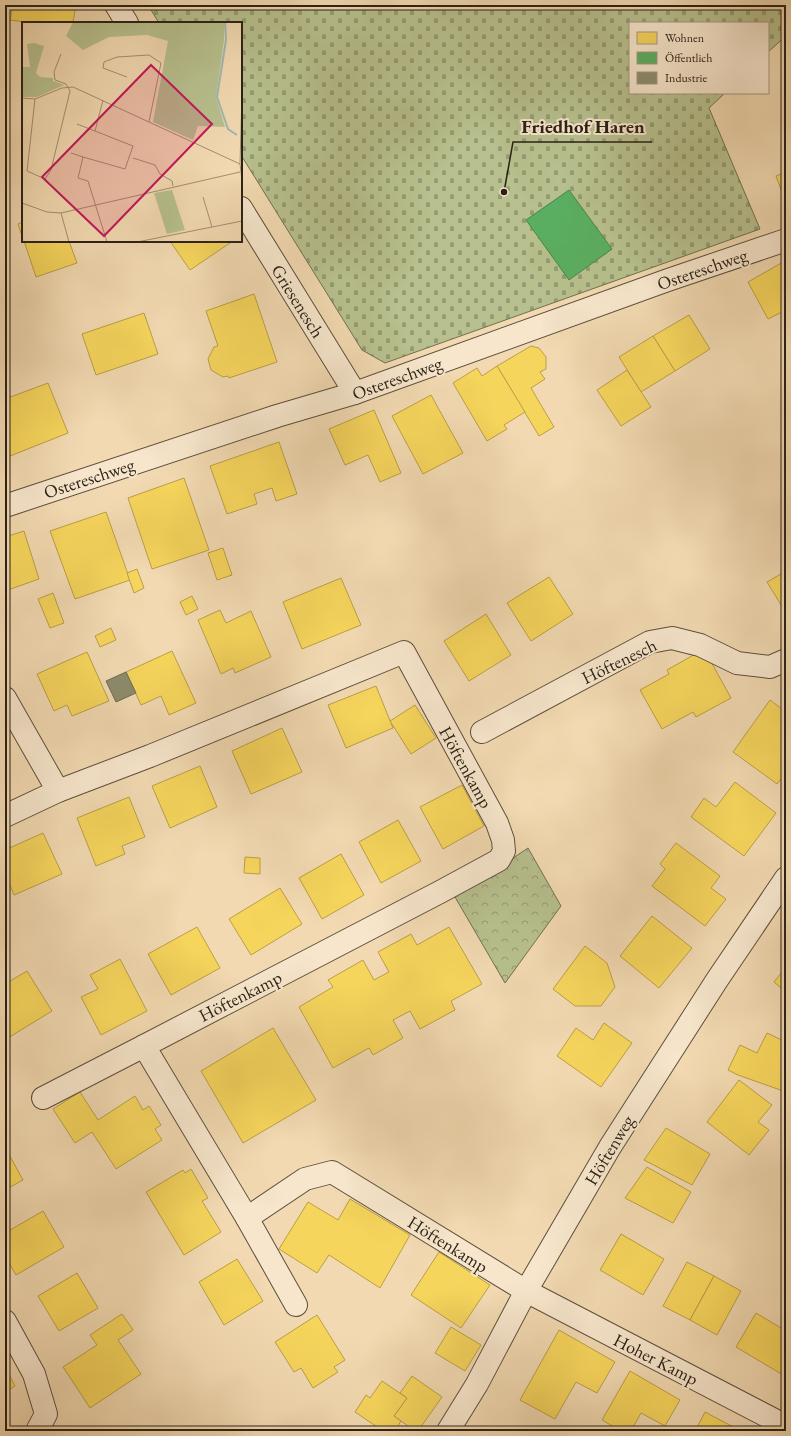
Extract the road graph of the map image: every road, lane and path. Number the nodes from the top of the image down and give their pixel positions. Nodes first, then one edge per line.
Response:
1 (116, 5) edge
2 (127, 22) edge
3 (242, 210) edge
4 (786, 240) edge
5 (355, 393) junction
6 (5, 506) edge
7 (786, 660) edge
8 (5, 698) edge
9 (482, 732) dead end
10 (58, 791) junction
11 (5, 816) edge
12 (786, 878) edge
13 (144, 1046) junction
14 (43, 1098) dead end
15 (247, 1218) junction
16 (526, 1291) junction
17 (296, 1305) dead end
18 (5, 1321) edge
19 (786, 1426) edge
20 (37, 1431) edge
21 (448, 1431) edge

1 - 2 street
3 - 5 street, Griesenesch
4 - 5 street, Ostereschweg
5 - 6 street, Ostereschweg
7 - 9 street, Höftenesch
8 - 10 street
10 - 11 street, Höftenkamp
10 - 13 street, Höftenkamp
12 - 16 street, Höftenweg
13 - 14 street, Höftenkamp
13 - 15 street
15 - 16 street, Höftenkamp
15 - 17 street
16 - 19 street, Hoher Kamp
16 - 21 street, Höftenweg
18 - 20 street

